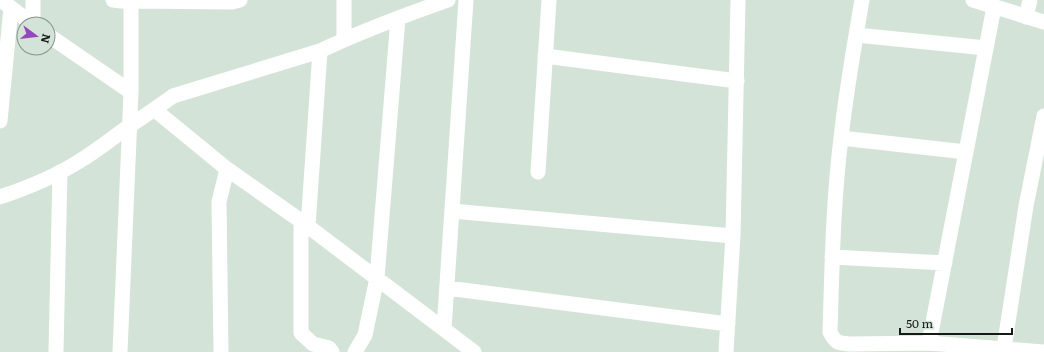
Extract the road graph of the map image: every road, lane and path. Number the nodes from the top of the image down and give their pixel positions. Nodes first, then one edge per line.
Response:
1 (33, 0) edge
2 (113, 0) edge
3 (240, 0) edge
4 (344, 0) edge
5 (448, 0) edge
6 (466, 0) edge
7 (549, 0) edge
8 (738, 0) edge
9 (862, 0) edge
10 (973, 0) edge
11 (1030, 0) edge
12 (131, 1) edge
13 (6, 4) edge
14 (994, 7) junction
15 (22, 16) edge
16 (32, 16) edge
17 (1026, 17) junction
18 (398, 18) junction
19 (1044, 22) edge
20 (856, 35) junction
21 (344, 40) junction
22 (56, 41) edge
23 (986, 48) junction
24 (320, 51) junction
25 (545, 56) junction
26 (737, 81) junction
27 (130, 92) junction
28 (155, 110) junction
29 (1044, 116) edge
30 (0, 121) edge
31 (129, 126) junction
32 (841, 138) junction
33 (966, 152) junction
34 (226, 170) junction
35 (60, 172) junction
36 (538, 172) dead end
37 (0, 197) edge
38 (452, 211) junction
39 (304, 224) junction
40 (733, 236) junction
41 (832, 257) junction
42 (945, 263) junction
43 (377, 278) junction
44 (447, 288) junction
45 (728, 324) junction
46 (444, 329) junction
47 (929, 343) junction
48 (1004, 348) junction
49 (56, 352) edge
50 (120, 352) edge
51 (221, 352) edge
52 (332, 352) edge
53 (355, 352) edge
54 (474, 352) edge
55 (726, 352) edge
56 (1043, 352) edge

1 - 16 street
2 - 12 street
3 - 12 street
4 - 21 street
5 - 18 street
6 - 38 street
7 - 25 street
8 - 26 street
9 - 20 street
10 - 14 street
11 - 17 street
12 - 27 street
13 - 15 street
13 - 30 street
14 - 17 street
14 - 23 street
17 - 19 street
18 - 21 street
18 - 43 street
20 - 23 street
20 - 32 street
21 - 24 street
22 - 27 street
23 - 33 street
24 - 28 street
24 - 39 street
25 - 26 street
25 - 36 street
26 - 40 street
27 - 31 street
28 - 31 street
28 - 34 street
29 - 48 street
31 - 35 street
31 - 50 street
32 - 33 street
32 - 41 street
33 - 42 street
34 - 39 street
34 - 51 street
35 - 37 street
35 - 49 street
38 - 40 street
38 - 44 street
39 - 43 street
39 - 52 street
40 - 45 street
41 - 42 street
41 - 47 street
42 - 47 street
43 - 46 street
43 - 53 street
44 - 45 street
44 - 46 street
45 - 55 street
46 - 54 street
47 - 48 street
48 - 56 street

